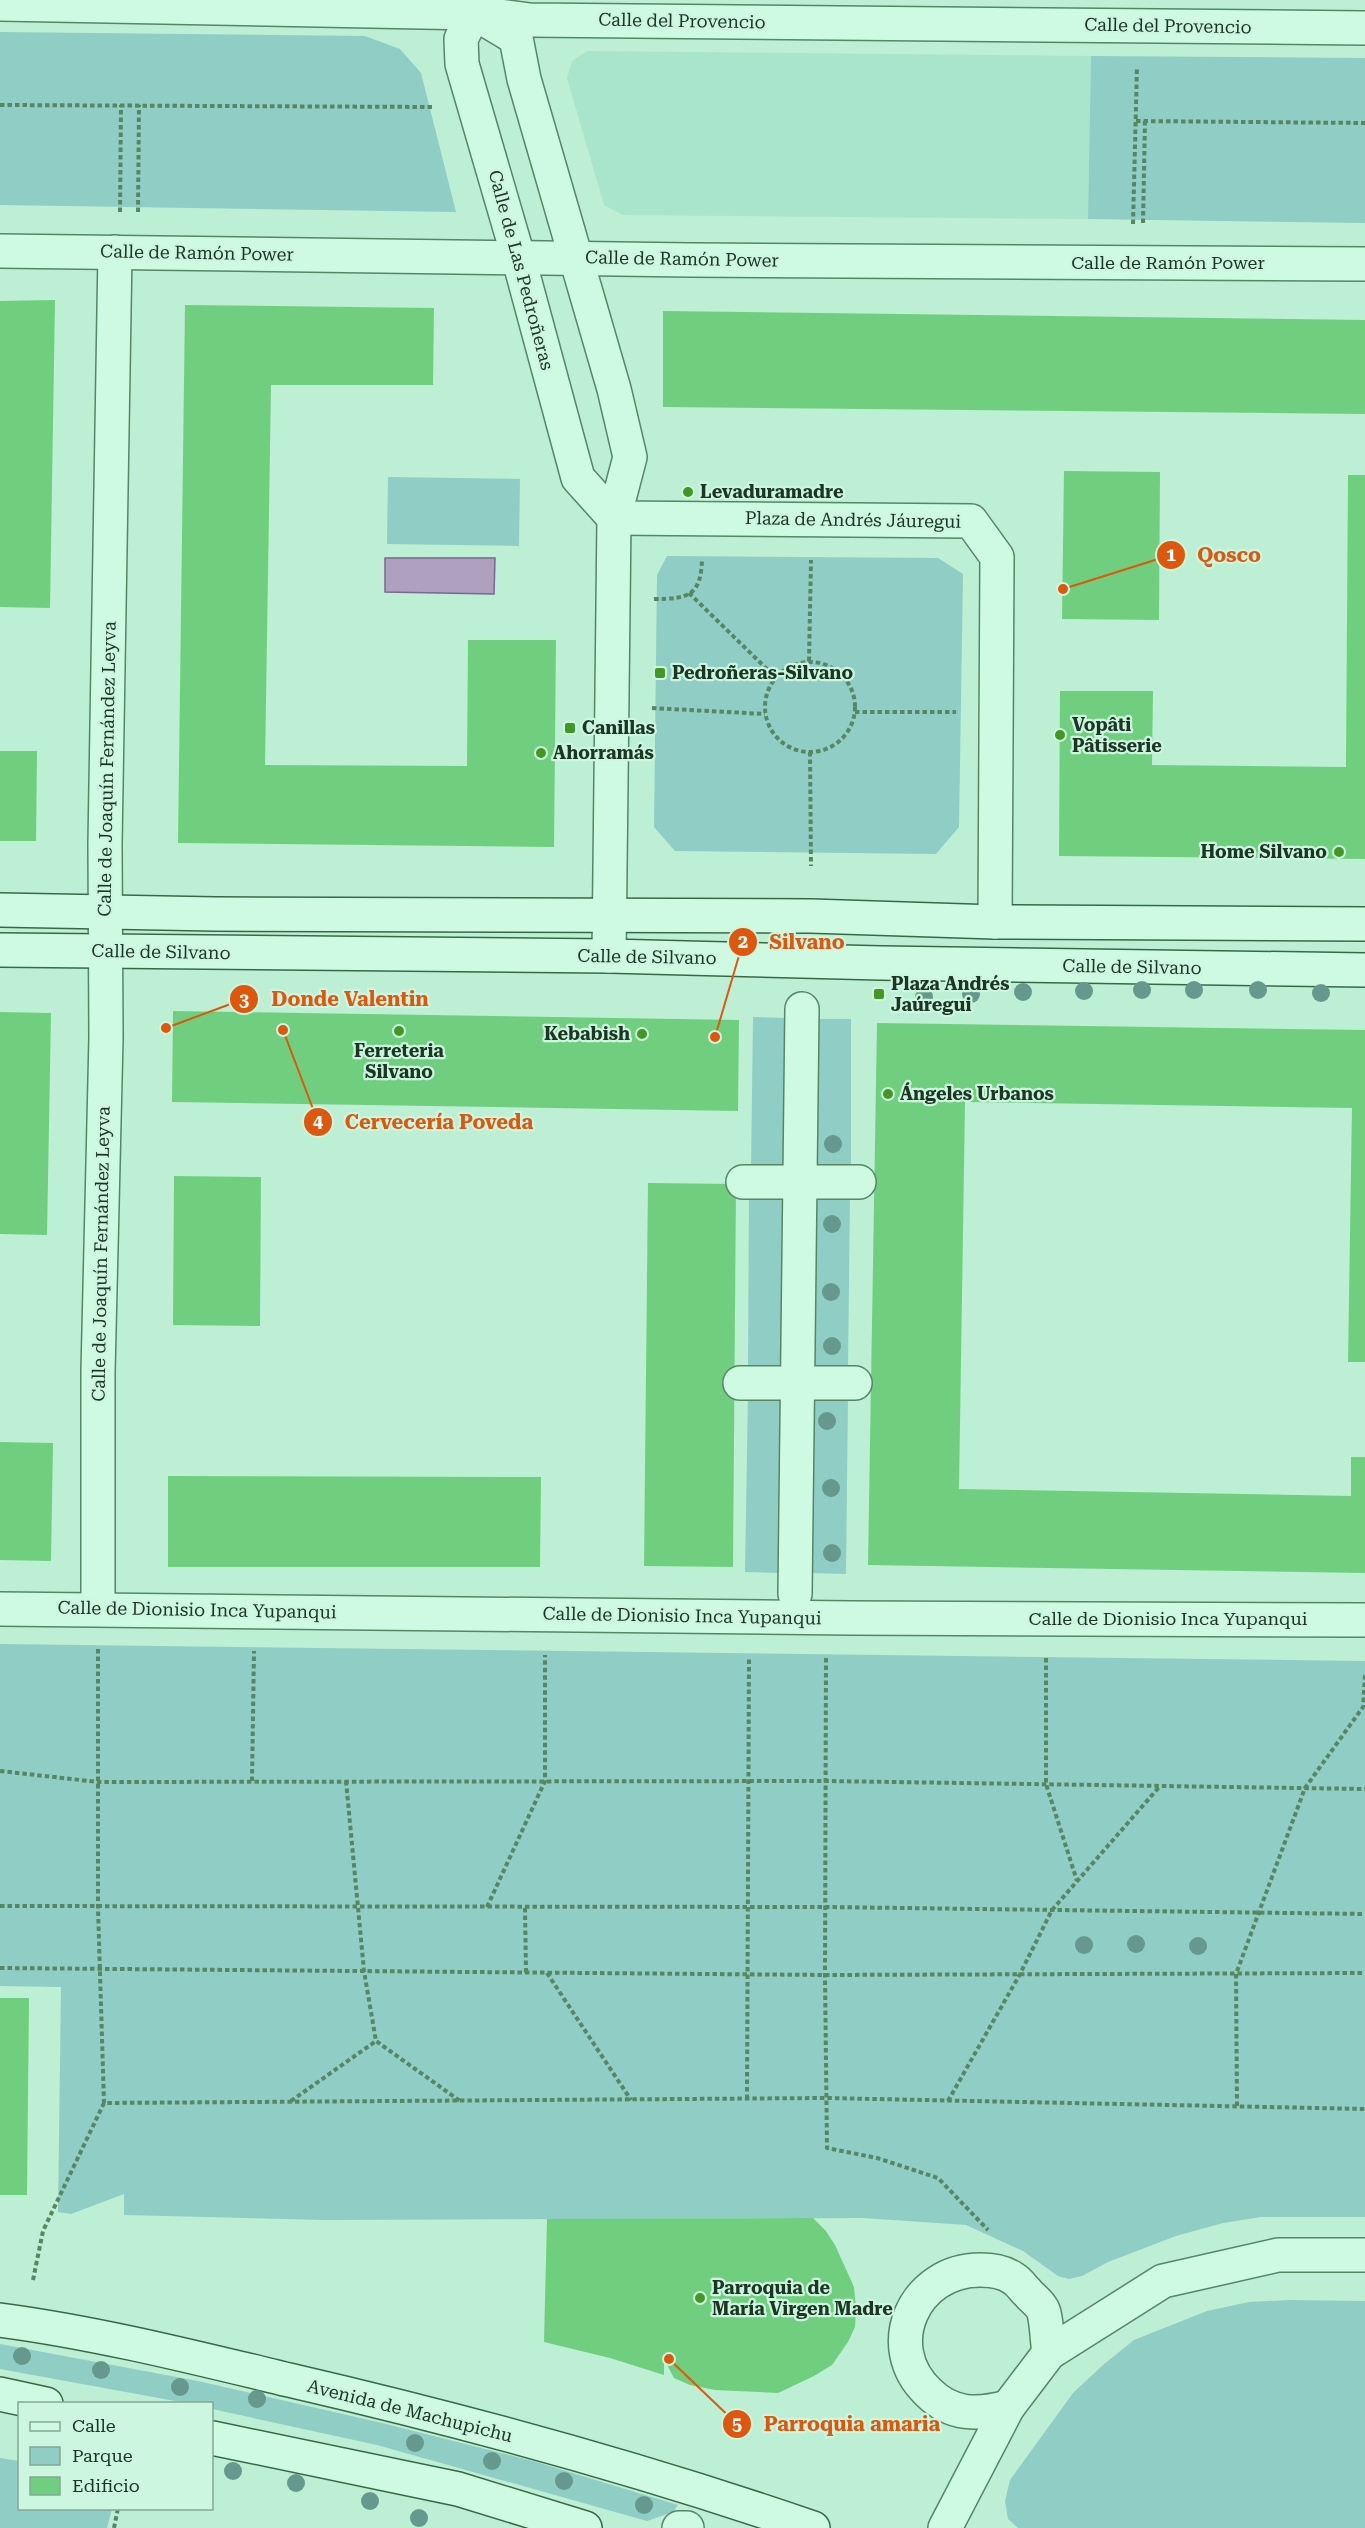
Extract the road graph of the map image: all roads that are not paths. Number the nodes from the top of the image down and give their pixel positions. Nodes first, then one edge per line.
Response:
1 (0, 4) edge
2 (472, 6) edge
3 (1365, 28) edge
4 (0, 251) edge
5 (115, 252) junction
6 (518, 256) junction
7 (577, 258) junction
8 (1365, 264) edge
9 (614, 518) junction
10 (0, 910) edge
11 (106, 912) junction
12 (610, 916) junction
13 (995, 922) junction
14 (1365, 924) edge
15 (0, 950) edge
16 (106, 952) junction
17 (609, 956) junction
18 (1365, 970) edge
19 (802, 1009) dead end
20 (743, 1182) dead end
21 (800, 1182) junction
22 (860, 1182) dead end
23 (740, 1383) dead end
24 (797, 1383) junction
25 (855, 1383) dead end
26 (795, 1594) dead end
27 (0, 1609) edge
28 (98, 1609) junction
29 (1365, 1620) edge
30 (1365, 2255) edge
31 (0, 2320) edge
32 (1049, 2353) junction
33 (0, 2394) edge
34 (41, 2402) edge
35 (1008, 2407) junction
36 (213, 2438) edge
37 (585, 2528) edge
38 (679, 2528) edge
39 (687, 2528) edge
40 (813, 2528) edge
41 (945, 2528) edge

1 - 2 street, Calle del Provencio
2 - 3 street, Calle del Provencio
2 - 6 street, Calle de Las Pedroñeras
2 - 7 street
4 - 5 street, Calle de Ramón Power
5 - 6 street, Calle de Ramón Power
5 - 11 street, Calle de Joaquín Fernández Leyva
6 - 7 street, Calle de Ramón Power
6 - 9 street, Calle de Las Pedroñeras
7 - 8 street, Calle de Ramón Power
7 - 9 street
9 - 12 street
9 - 13 street, Plaza de Andrés Jáuregui
10 - 11 street
11 - 12 street
11 - 16 street, Calle de Joaquín Fernández Leyva
12 - 13 street
12 - 17 street
13 - 14 street
15 - 16 street, Calle de Silvano
16 - 17 street, Calle de Silvano
16 - 28 street, Calle de Joaquín Fernández Leyva
17 - 18 street, Calle de Silvano
19 - 21 street
20 - 21 street
21 - 22 street
21 - 24 street
23 - 24 street
24 - 25 street
24 - 26 street
27 - 28 street, Calle de Dionisio Inca Yupanqui
28 - 29 street, Calle de Dionisio Inca Yupanqui
30 - 32 street
31 - 40 street, Avenida de Machupichu
32 - 35 street
32 - 35 street
33 - 34 street
35 - 41 street
36 - 37 street
38 - 39 street

